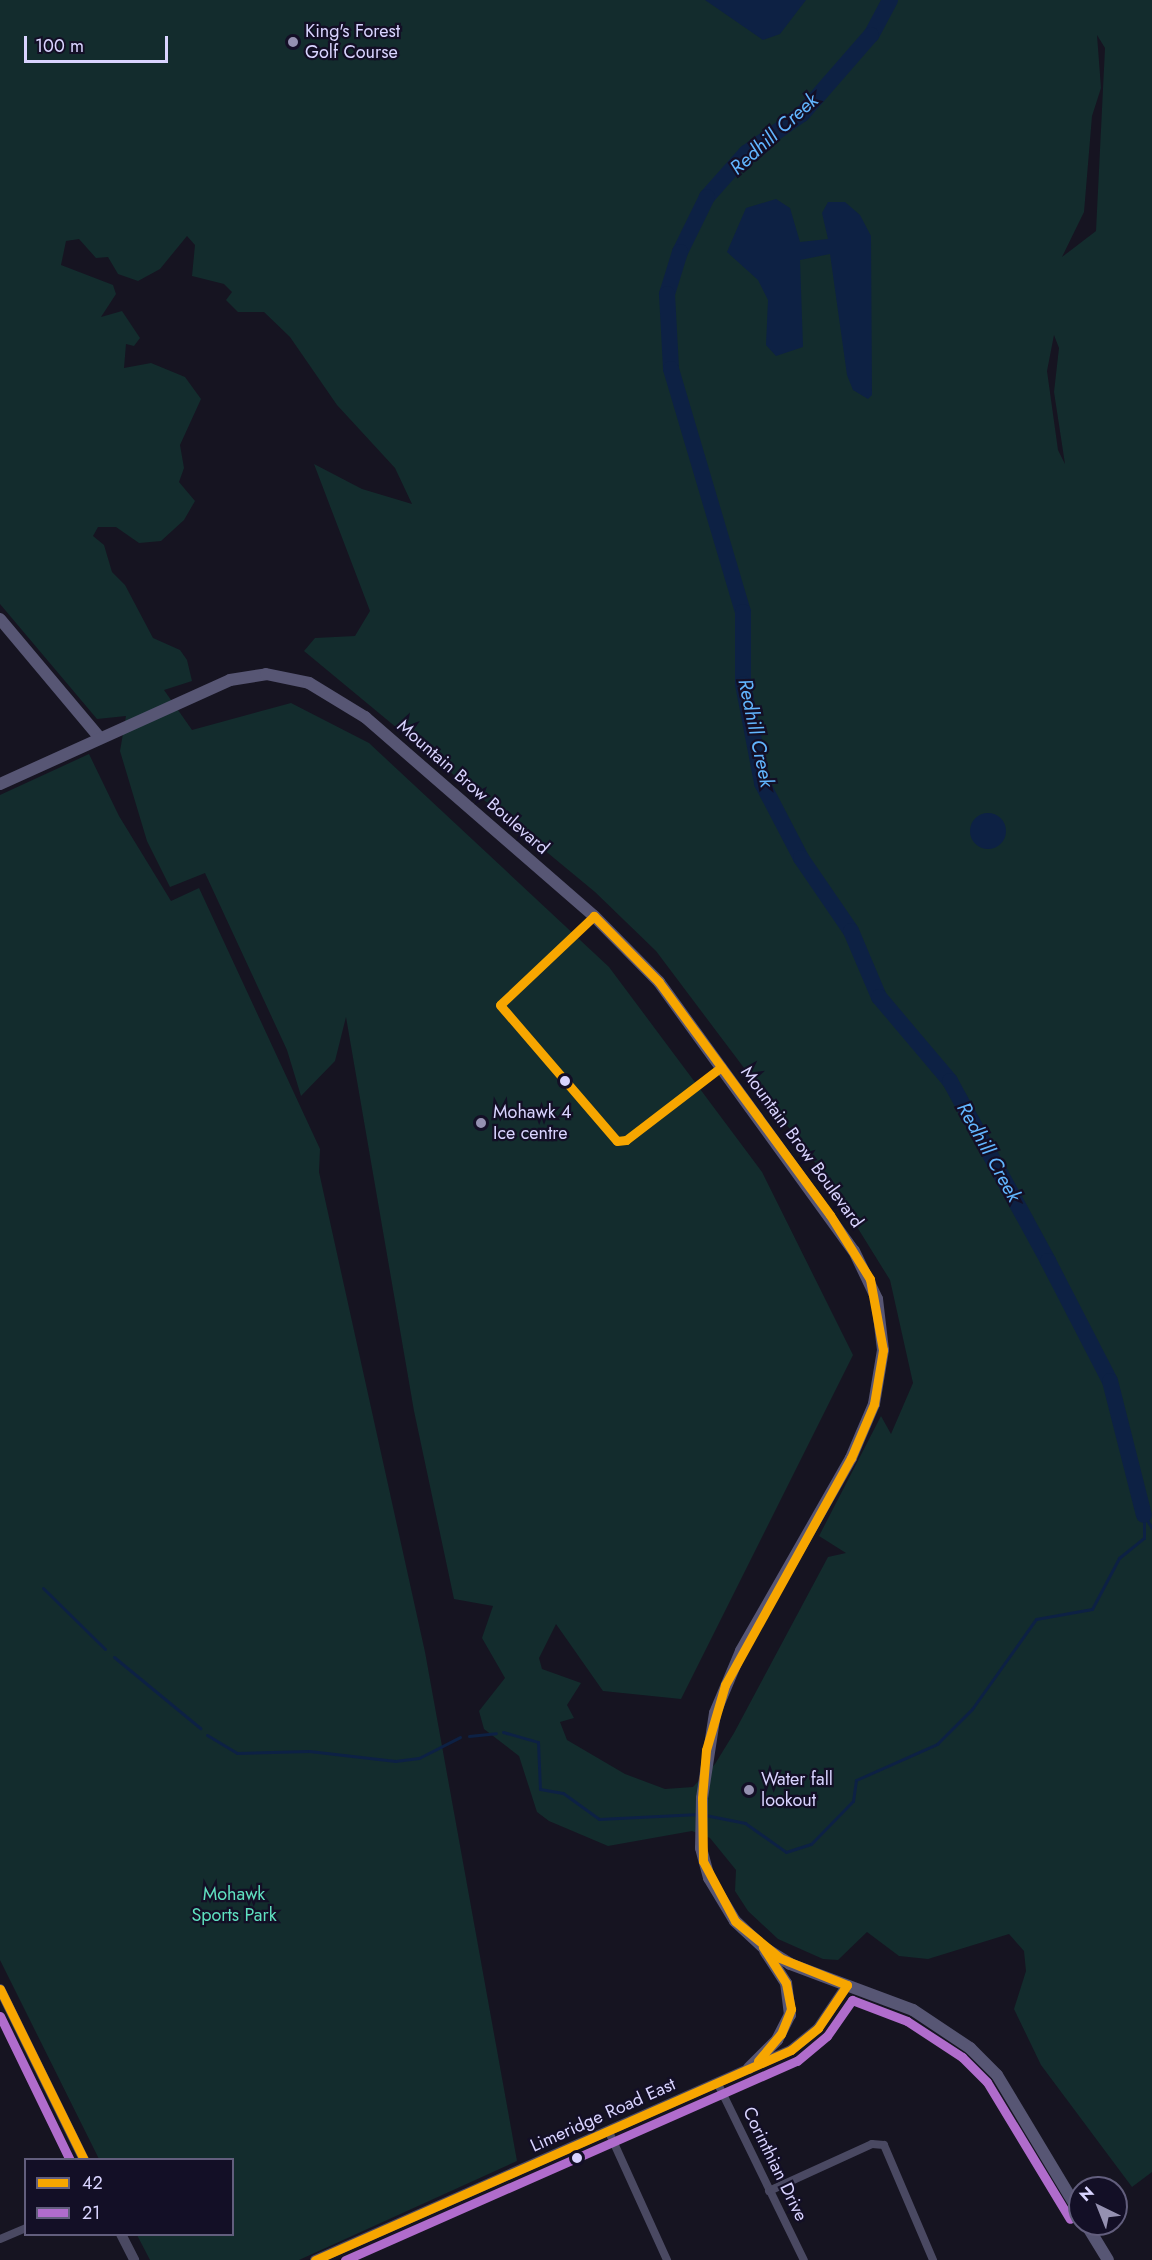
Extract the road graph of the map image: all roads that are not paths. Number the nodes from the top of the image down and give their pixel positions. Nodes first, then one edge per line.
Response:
1 (1, 620) edge
2 (99, 737) junction
3 (0, 783) edge
4 (763, 1947) junction
5 (847, 1985) junction
6 (0, 1989) edge
7 (749, 2068) junction
8 (717, 2082) junction
9 (608, 2130) junction
10 (83, 2158) edge
11 (769, 2191) junction
12 (1068, 2193) edge
13 (24, 2229) edge
14 (122, 2236) edge
15 (1093, 2236) edge
16 (0, 2240) edge
17 (134, 2260) edge
18 (315, 2260) edge
19 (667, 2260) edge
20 (804, 2260) edge
21 (933, 2260) edge
22 (1108, 2260) edge

1 - 2 main road
2 - 3 main road, Mountain Brow Boulevard
2 - 4 main road, Mountain Brow Boulevard
4 - 5 main road, Mountain Brow Boulevard
4 - 7 main road
5 - 7 street, Limeridge Road East
5 - 12 main road, Mountain Brow Boulevard
6 - 10 street
7 - 8 street, Limeridge Road East
8 - 9 street, Limeridge Road East
8 - 11 street, Corinthian Drive
9 - 18 street, Limeridge Road East
9 - 19 street
11 - 20 street, Corinthian Drive
11 - 21 street
13 - 16 street
14 - 17 street
15 - 22 main road

